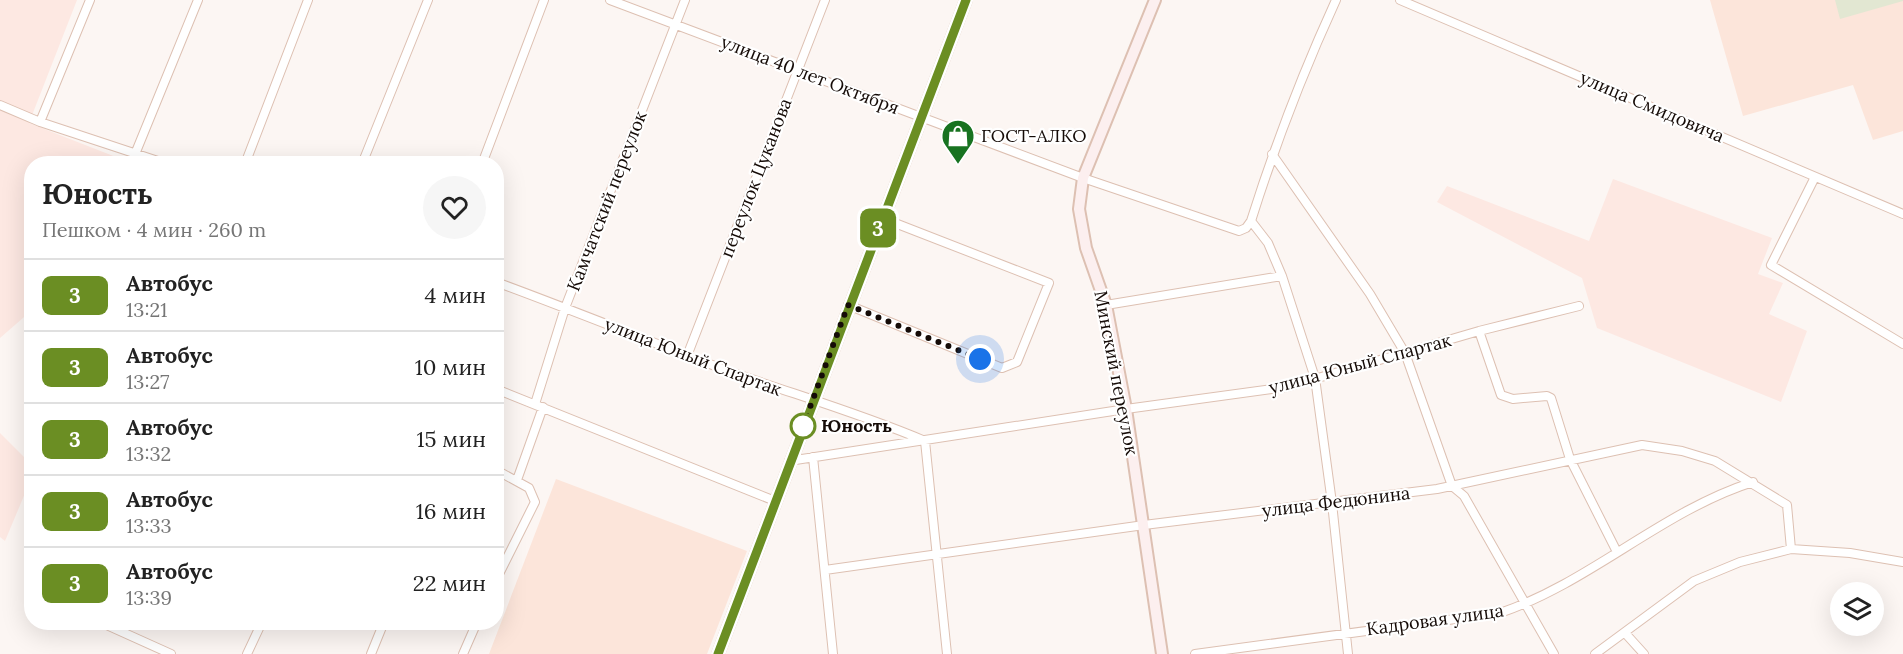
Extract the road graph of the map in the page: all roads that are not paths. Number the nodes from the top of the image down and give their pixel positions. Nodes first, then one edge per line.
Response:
1 (90, 0) edge
2 (198, 0) edge
3 (308, 0) edge
4 (428, 0) edge
5 (544, 0) edge
6 (610, 0) edge
7 (686, 0) edge
8 (825, 0) edge
9 (966, 0) edge
10 (1155, 0) edge
11 (1336, 0) edge
12 (1400, 0) edge
13 (676, 25) junction
14 (798, 71) junction
15 (0, 105) edge
16 (920, 117) junction
17 (40, 122) junction
18 (135, 153) junction
19 (1272, 154) junction
20 (134, 156) edge
21 (144, 156) edge
22 (248, 156) edge
23 (365, 156) edge
24 (485, 156) edge
25 (1815, 177) junction
26 (1083, 178) junction
27 (1903, 214) edge
28 (882, 218) junction
29 (1251, 221) junction
30 (1282, 276) junction
31 (504, 285) edge
32 (848, 305) junction
33 (1106, 305) junction
34 (1580, 306) dead end
35 (565, 308) junction
36 (1479, 331) junction
37 (1903, 344) edge
38 (1405, 353) junction
39 (687, 356) junction
40 (1314, 378) junction
41 (504, 392) edge
42 (812, 401) junction
43 (539, 405) junction
44 (1126, 409) junction
45 (925, 441) junction
46 (813, 457) junction
47 (1570, 459) junction
48 (789, 461) junction
49 (504, 474) edge
50 (517, 480) junction
51 (1754, 482) junction
52 (1452, 486) junction
53 (775, 501) junction
54 (1332, 502) junction
55 (1144, 525) junction
56 (1791, 549) junction
57 (1617, 552) junction
58 (936, 555) junction
59 (1903, 562) edge
60 (504, 565) edge
61 (825, 570) junction
62 (1524, 604) junction
63 (124, 630) edge
64 (258, 630) edge
65 (381, 630) edge
66 (474, 630) edge
67 (1344, 632) junction
68 (1625, 633) junction
69 (171, 654) edge
70 (248, 654) edge
71 (371, 654) edge
72 (463, 654) edge
73 (718, 654) edge
74 (833, 654) edge
75 (947, 654) edge
76 (1162, 654) edge
77 (1195, 654) edge
78 (1348, 654) edge
79 (1554, 654) edge
80 (1595, 654) edge
81 (1644, 654) edge

1 - 17 street
2 - 18 street
3 - 22 street
4 - 23 street
5 - 24 street
6 - 13 street, улица 40 лет Октября
7 - 13 street, Камчатский переулок
8 - 14 street, переулок Цуканова
9 - 16 main road
10 - 26 main road, Минский переулок
11 - 19 street
12 - 25 street, улица Смидовича
13 - 14 street, улица 40 лет Октября
13 - 35 street, Камчатский переулок
14 - 16 street, улица 40 лет Октября
14 - 39 street, переулок Цуканова
15 - 17 street
16 - 26 street, улица 40 лет Октября
16 - 28 main road
17 - 18 street
18 - 20 street
18 - 21 street
19 - 29 street
19 - 38 street
25 - 27 street, улица Смидовича
25 - 37 street
26 - 29 street, улица 40 лет Октября
26 - 33 main road, Минский переулок
28 - 32 main road
28 - 32 street
29 - 30 street
30 - 33 street
30 - 40 street
31 - 35 street, улица Юный Спартак
32 - 42 main road
33 - 44 main road, Минский переулок
34 - 36 street, улица Юный Спартак
35 - 39 street, улица Юный Спартак
35 - 43 street, Камчатский переулок
36 - 38 street, улица Юный Спартак
36 - 47 street
38 - 40 street, улица Юный Спартак
38 - 52 street
39 - 42 street, улица Юный Спартак
40 - 44 street, улица Юный Спартак
40 - 54 street
41 - 43 street
42 - 45 street, улица Юный Спартак
42 - 48 main road
43 - 50 street, Камчатский переулок
43 - 53 street
44 - 45 street, улица Юный Спартак
44 - 55 main road, Минский переулок
45 - 46 street, улица Юный Спартак
45 - 58 street
46 - 48 street, улица Юный Спартак
46 - 61 street
47 - 51 street, улица Федюнина
47 - 52 street, улица Федюнина
47 - 57 street
48 - 53 main road
49 - 50 street
50 - 60 street
51 - 56 street, улица Федюнина
51 - 57 street, Кадровая улица
52 - 54 street, улица Федюнина
52 - 62 street
53 - 73 main road
54 - 55 street, улица Федюнина
54 - 67 street
55 - 58 street, улица Федюнина
55 - 76 main road, Минский переулок
56 - 59 street
56 - 68 street
57 - 62 street, Кадровая улица
58 - 61 street, улица Федюнина
58 - 75 street
61 - 74 street
62 - 67 street, Кадровая улица
62 - 79 street
63 - 69 street
64 - 70 street
65 - 71 street
66 - 72 street
67 - 77 street, Кадровая улица
67 - 78 street
68 - 80 street
68 - 81 street

